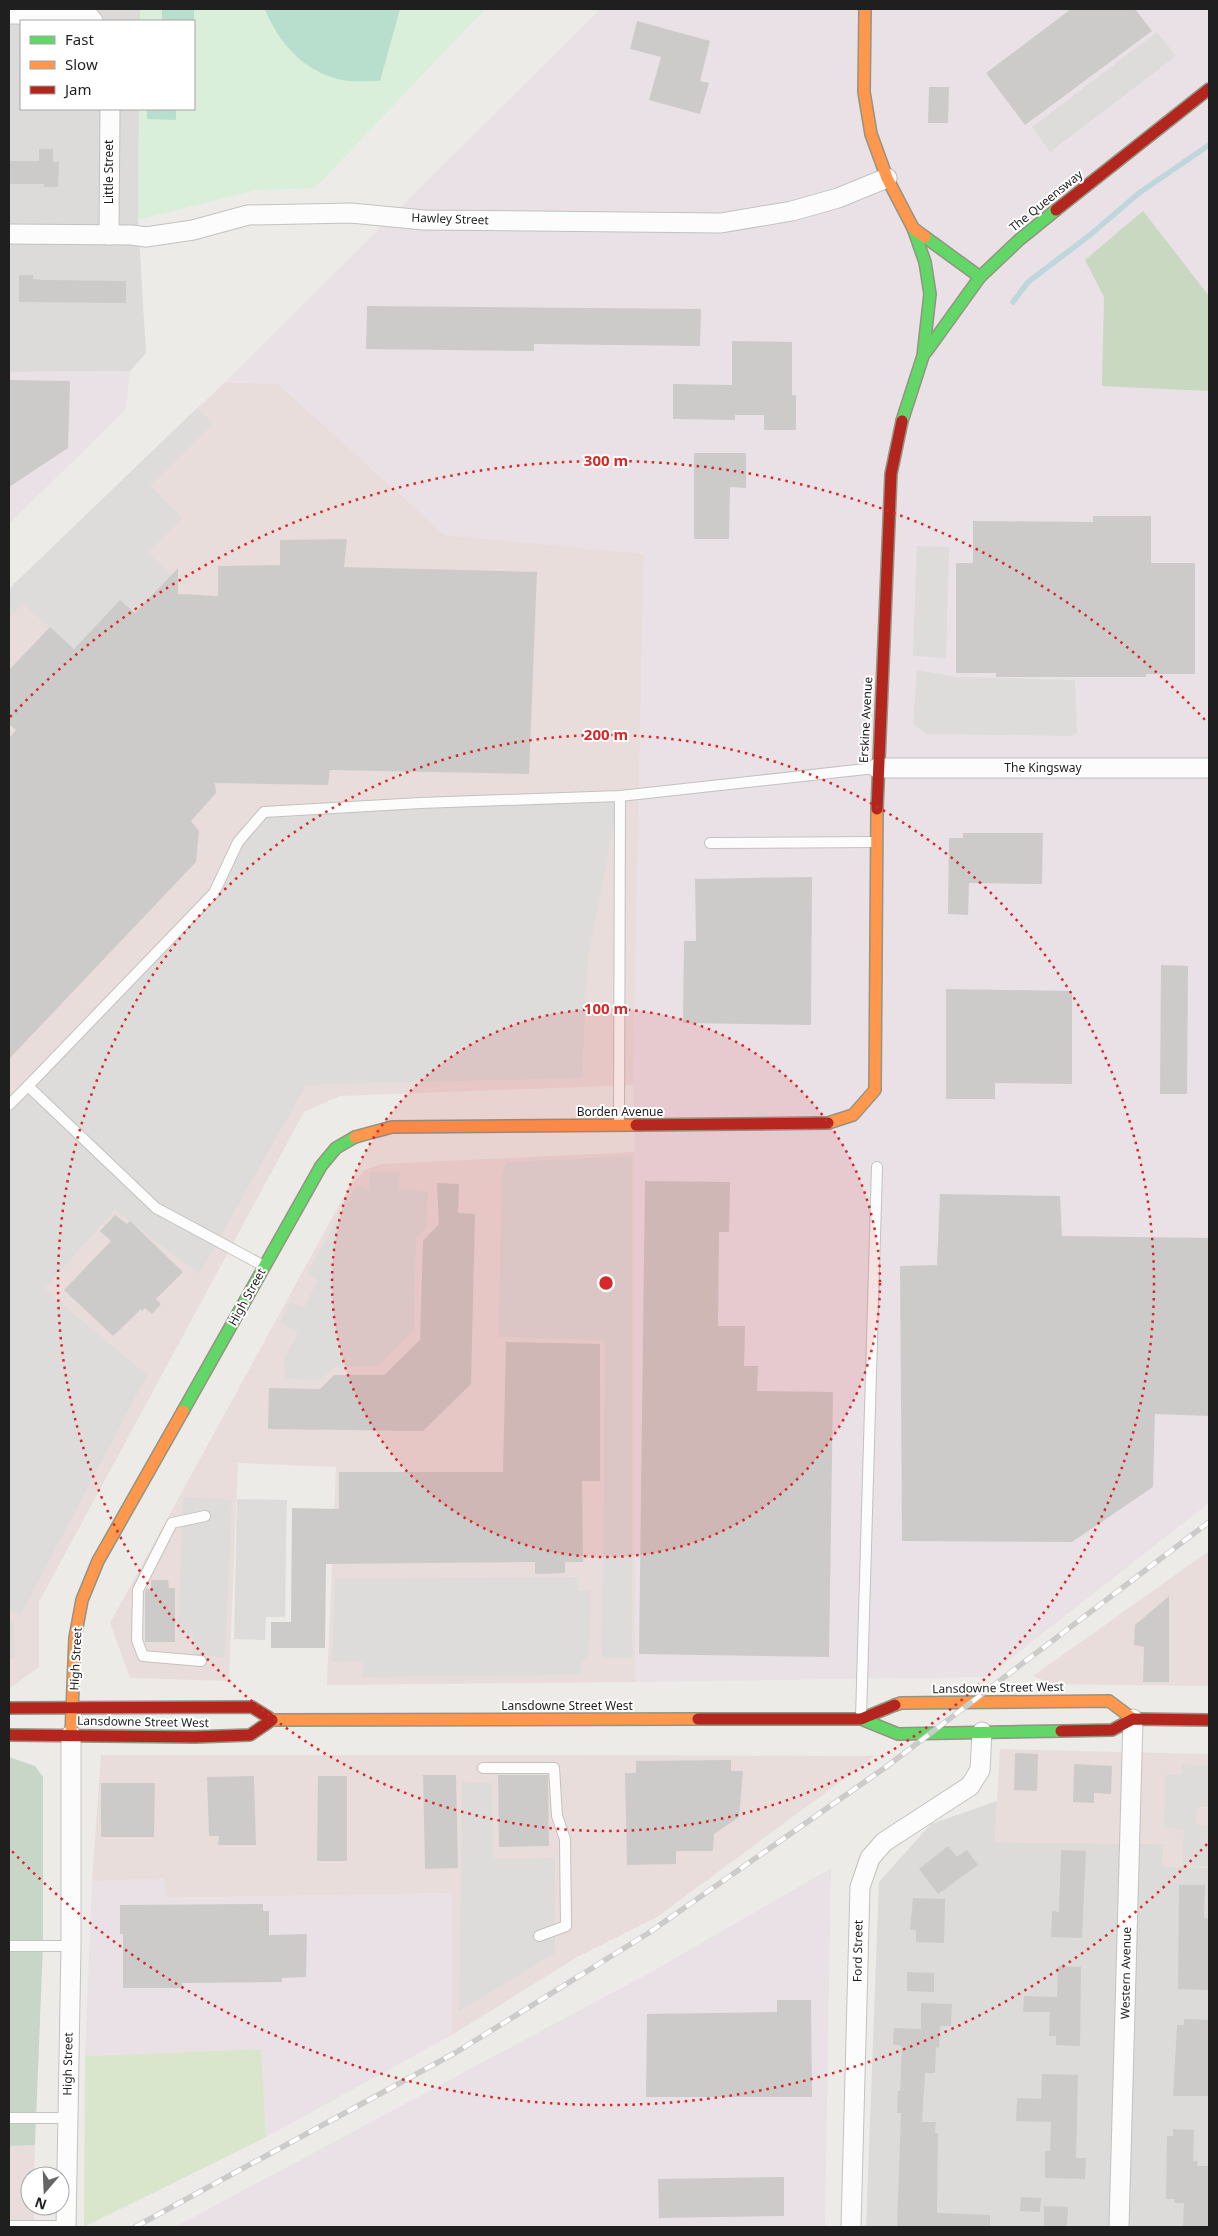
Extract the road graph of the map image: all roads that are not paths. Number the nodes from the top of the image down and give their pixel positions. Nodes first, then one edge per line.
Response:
1 (865, 9) edge
2 (9, 14) edge
3 (92, 20) edge
4 (1209, 89) edge
5 (110, 110) edge
6 (887, 178) junction
7 (912, 228) junction
8 (9, 234) edge
9 (109, 235) junction
10 (980, 277) junction
11 (923, 356) junction
12 (877, 768) junction
13 (1209, 768) edge
14 (620, 796) junction
15 (876, 842) junction
16 (710, 843) dead end
17 (28, 1086) junction
18 (875, 1090) joint
19 (9, 1105) edge
20 (619, 1125) junction
21 (353, 1138) joint
22 (877, 1166) dead end
23 (264, 1266) junction
24 (206, 1516) dead end
25 (201, 1661) dead end
26 (73, 1707) junction
27 (9, 1708) edge
28 (861, 1719) junction
29 (1133, 1719) junction
30 (272, 1720) junction
31 (1209, 1720) edge
32 (982, 1732) junction
33 (9, 1735) edge
34 (71, 1735) junction
35 (483, 1768) dead end
36 (539, 1936) dead end
37 (9, 1946) edge
38 (71, 1946) junction
39 (9, 2118) edge
40 (67, 2118) junction
41 (9, 2226) edge
42 (66, 2227) edge
43 (851, 2227) edge
44 (1119, 2227) edge

1 - 6 street
2 - 3 street
4 - 10 street, The Queensway
5 - 9 street, Little Street
6 - 7 street
6 - 9 street, Hawley Street
7 - 10 street
7 - 11 street
8 - 9 street, Hawley Street
10 - 11 street, The Queensway
11 - 12 street, Erskine Avenue
12 - 13 street, The Kingsway
12 - 14 lane
12 - 15 street, Erskine Avenue
14 - 17 lane
14 - 20 lane
15 - 16 lane
15 - 18 street, Erskine Avenue
17 - 19 lane
17 - 23 lane
18 - 20 street, Borden Avenue
20 - 21 street, Borden Avenue
21 - 23 street, High Street
22 - 28 lane
23 - 26 street, High Street
24 - 25 lane
26 - 27 street, Lansdowne Street West
26 - 30 street, Lansdowne Street West
26 - 34 street, High Street
28 - 29 street, Lansdowne Street West
28 - 30 street, Lansdowne Street West
28 - 32 street, Lansdowne Street West
29 - 31 street, Lansdowne Street West
29 - 32 street, Lansdowne Street West
29 - 44 street, Western Avenue
30 - 34 street, Lansdowne Street West
32 - 43 street, Ford Street
33 - 34 street, Lansdowne Street West
34 - 38 street, High Street
35 - 36 lane
37 - 38 lane
38 - 40 street, High Street
39 - 40 lane
40 - 42 street, High Street
41 - 42 lane

